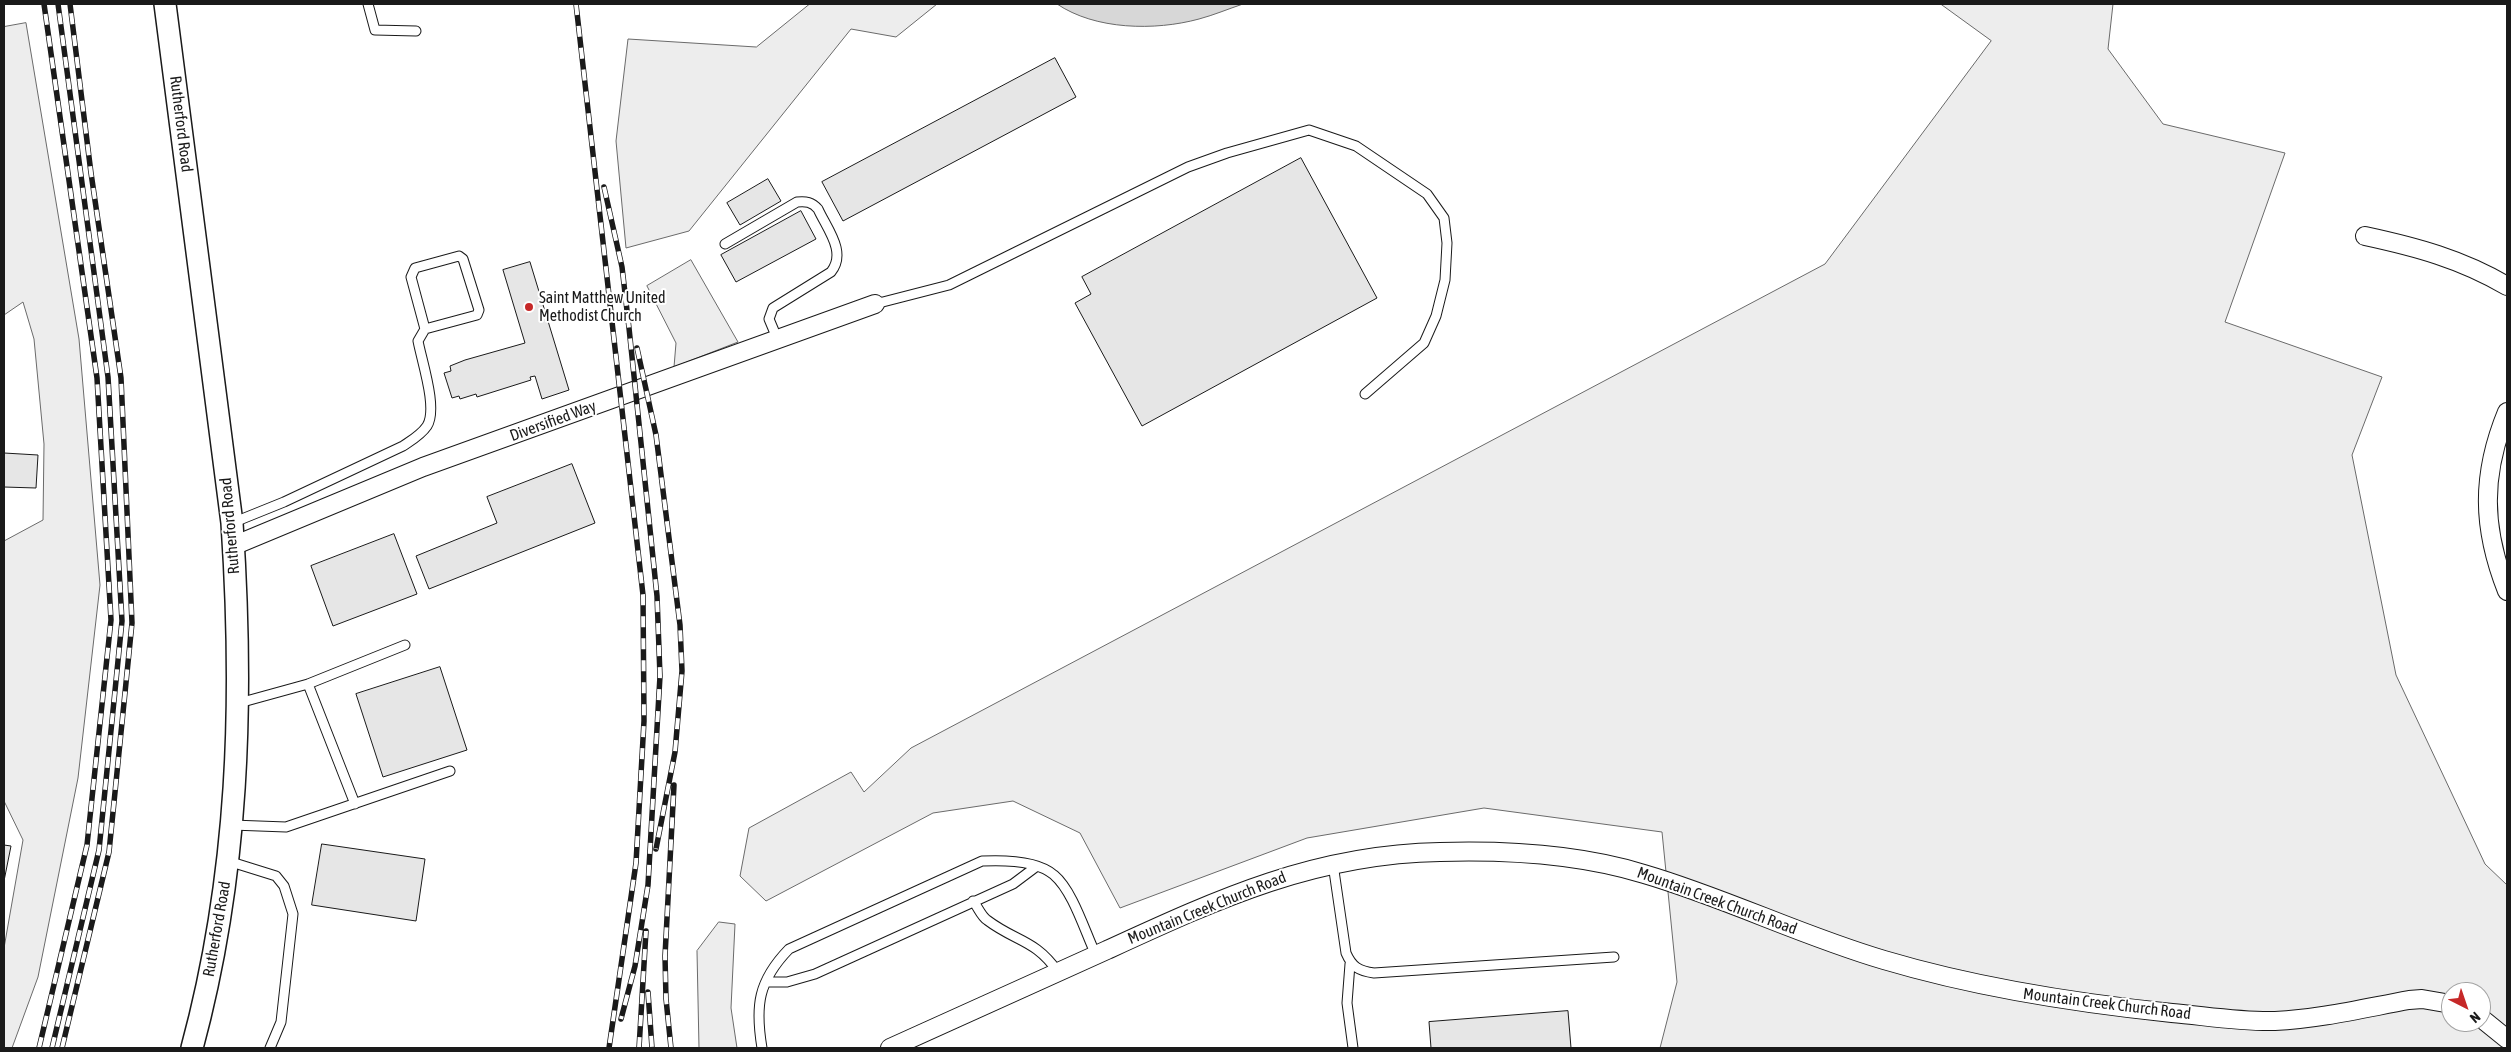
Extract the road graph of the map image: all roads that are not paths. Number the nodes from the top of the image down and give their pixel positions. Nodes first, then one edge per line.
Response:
1 (165, 4) edge
2 (368, 4) edge
3 (416, 31) dead end
4 (2365, 236) dead end
5 (725, 244) dead end
6 (2507, 286) edge
7 (875, 304) joint
8 (425, 329) junction
9 (777, 338) junction
10 (1365, 394) dead end
11 (2507, 412) edge
12 (232, 523) junction
13 (233, 546) junction
14 (2507, 591) edge
15 (405, 645) dead end
16 (308, 684) junction
17 (239, 703) junction
18 (450, 771) dead end
19 (355, 804) junction
20 (232, 825) junction
21 (228, 861) junction
22 (1333, 864) junction
23 (1037, 866) junction
24 (973, 901) junction
25 (1096, 955) junction
26 (1614, 957) dead end
27 (1350, 964) junction
28 (1058, 972) junction
29 (767, 982) junction
30 (2441, 1002) edge
31 (2491, 1026) edge
32 (2507, 1039) edge
33 (192, 1048) edge
34 (270, 1048) edge
35 (762, 1048) edge
36 (890, 1048) edge
37 (1353, 1048) edge

1 - 12 street, Rutherford Road
2 - 3 lane
4 - 6 street
5 - 9 lane
7 - 9 street, Diversified Way
7 - 10 lane
8 - 8 lane
8 - 12 lane
9 - 13 street, Diversified Way
11 - 14 street
12 - 13 street, Rutherford Road
13 - 17 street, Rutherford Road
15 - 16 lane
16 - 17 lane
16 - 19 lane
17 - 20 street, Rutherford Road
18 - 19 lane
19 - 20 lane
20 - 21 street, Rutherford Road
21 - 33 street, Rutherford Road
21 - 34 lane
22 - 25 street, Mountain Creek Church Road
22 - 27 lane
22 - 30 street, Mountain Creek Church Road
23 - 24 lane
23 - 25 lane
23 - 29 lane
24 - 28 lane
24 - 29 lane
25 - 28 street, Mountain Creek Church Road
26 - 27 lane
27 - 37 lane
28 - 36 street, Mountain Creek Church Road
29 - 35 lane
31 - 32 street

